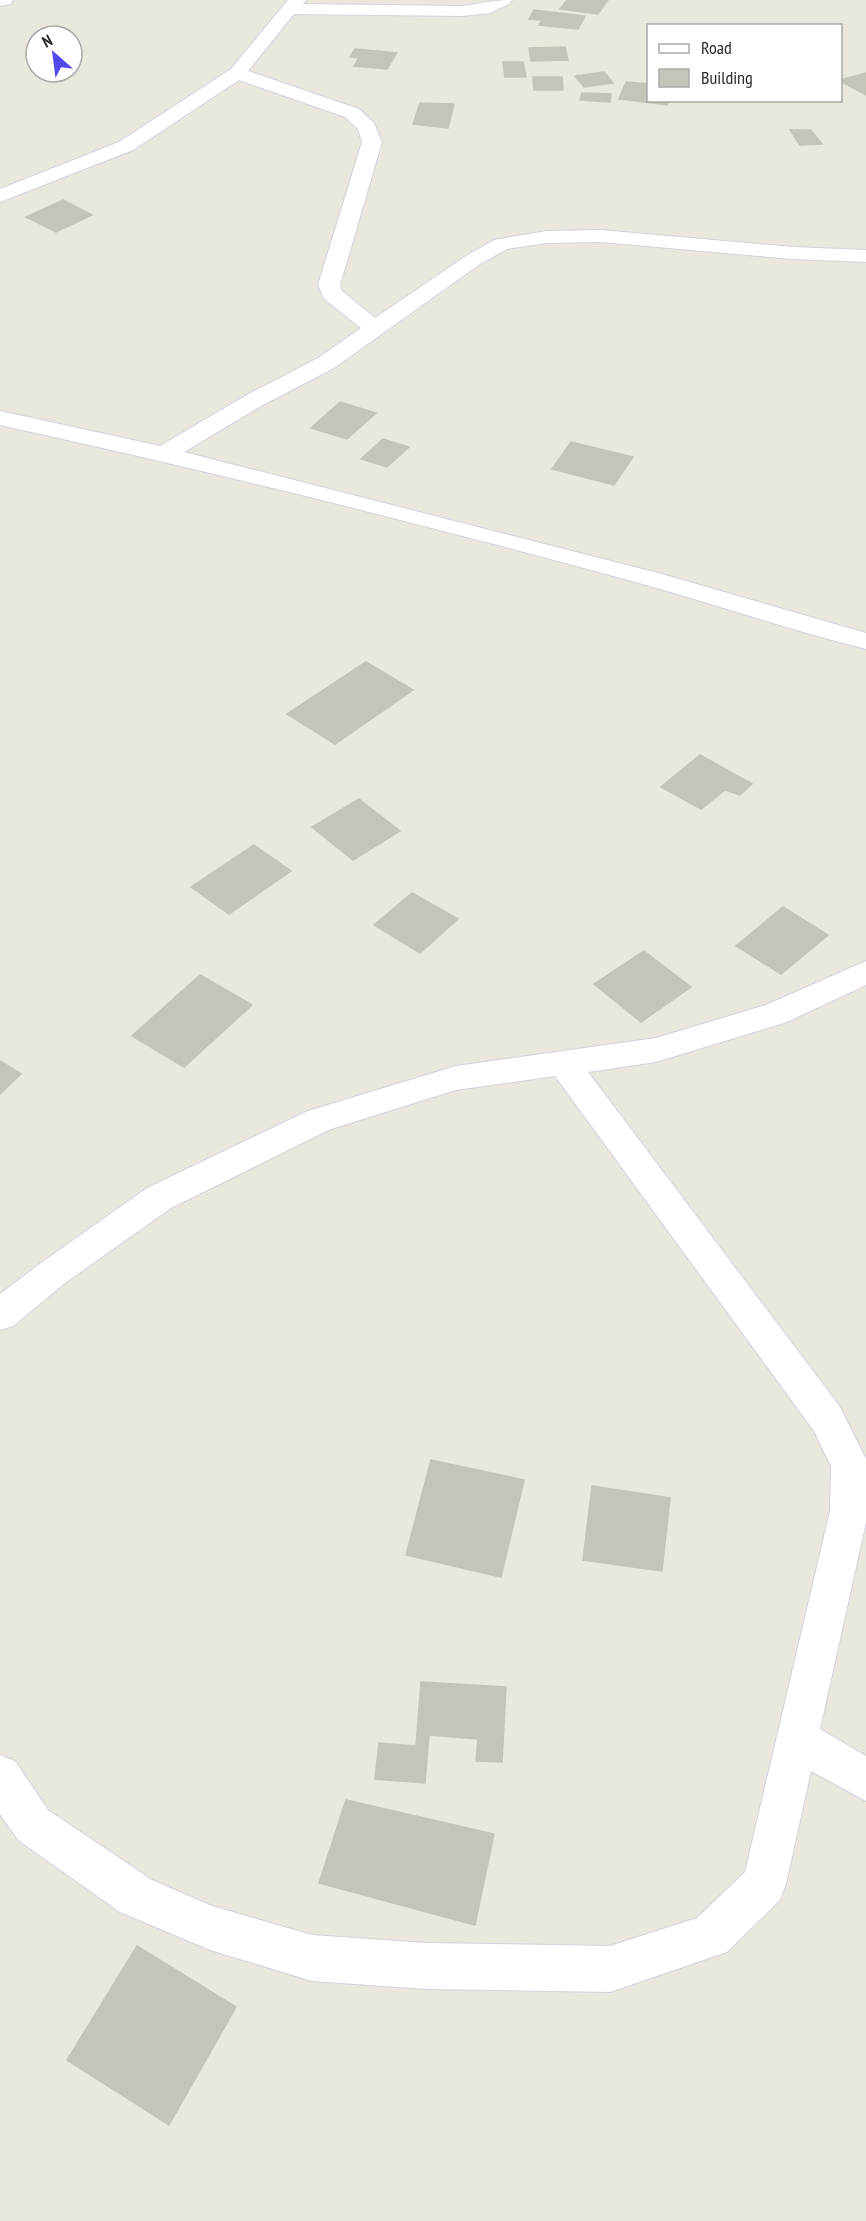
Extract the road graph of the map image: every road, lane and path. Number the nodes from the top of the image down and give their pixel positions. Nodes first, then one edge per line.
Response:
1 (503, 0) edge
2 (293, 5) edge
3 (237, 73) junction
4 (0, 195) edge
5 (866, 256) edge
6 (375, 329) junction
7 (0, 418) edge
8 (164, 453) junction
9 (866, 641) edge
10 (866, 972) edge
11 (563, 1063) junction
12 (0, 1315) edge
13 (797, 1738) junction
14 (0, 1776) edge
15 (866, 1780) edge

1 - 2 street
2 - 3 street
3 - 4 street
3 - 6 street
5 - 6 street
6 - 8 street
7 - 8 street
8 - 9 street
10 - 11 street
11 - 12 street
11 - 13 street
13 - 14 street
13 - 15 street

